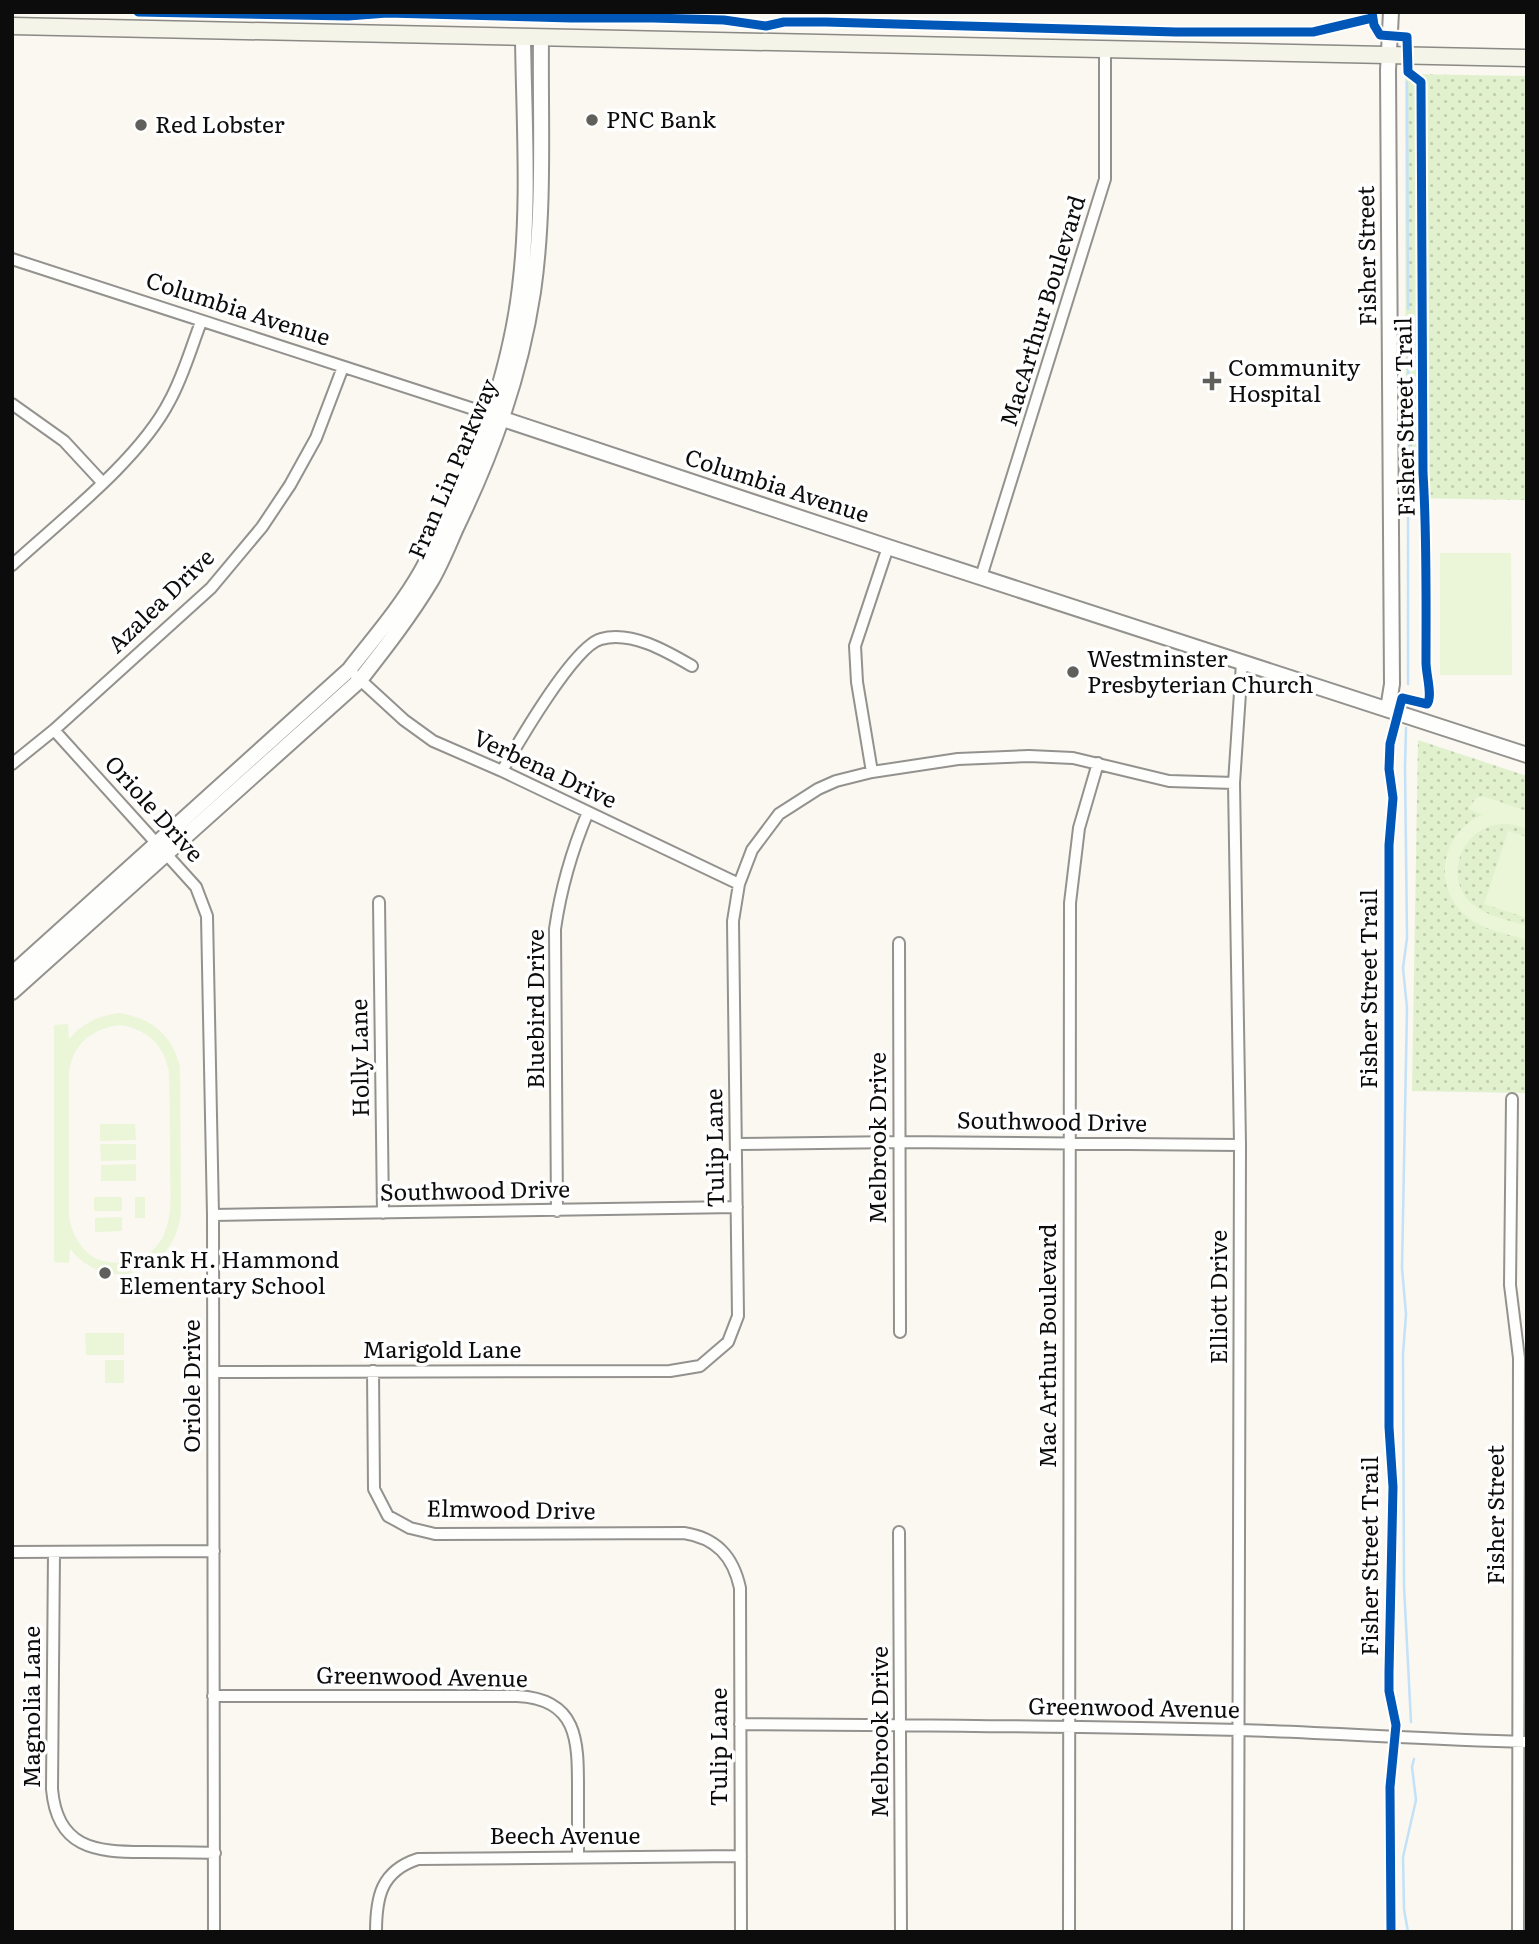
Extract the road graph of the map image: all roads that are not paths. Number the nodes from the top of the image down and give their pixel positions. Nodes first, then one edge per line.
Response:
1 (1391, 12) edge
2 (12, 26) edge
3 (523, 38) junction
4 (541, 38) junction
5 (1105, 50) junction
6 (1389, 55) junction
7 (1527, 58) edge
8 (12, 259) edge
9 (201, 322) junction
10 (343, 367) junction
11 (12, 404) edge
12 (496, 416) junction
13 (103, 482) junction
14 (888, 547) junction
15 (12, 565) edge
16 (981, 577) junction
17 (1242, 663) junction
18 (692, 666) dead end
19 (349, 670) junction
20 (360, 680) junction
21 (1388, 709) junction
22 (54, 730) junction
23 (1527, 755) edge
24 (1098, 763) junction
25 (12, 764) edge
26 (502, 771) junction
27 (872, 772) junction
28 (1234, 783) junction
29 (588, 811) junction
30 (162, 848) junction
31 (738, 884) junction
32 (379, 902) dead end
33 (899, 943) dead end
34 (12, 974) edge
35 (12, 992) edge
36 (1512, 1099) dead end
37 (899, 1142) junction
38 (1069, 1143) junction
39 (737, 1144) junction
40 (1240, 1145) junction
41 (737, 1207) junction
42 (557, 1211) junction
43 (383, 1213) junction
44 (213, 1215) junction
45 (1513, 1309) junction
46 (1527, 1309) edge
47 (900, 1332) dead end
48 (373, 1371) junction
49 (670, 1371) joint
50 (214, 1372) junction
51 (1523, 1489) edge
52 (899, 1532) dead end
53 (214, 1551) junction
54 (12, 1552) edge
55 (54, 1552) junction
56 (732, 1563) joint
57 (213, 1696) junction
58 (740, 1724) junction
59 (901, 1725) junction
60 (1067, 1727) junction
61 (1239, 1730) junction
62 (1522, 1742) edge
63 (215, 1853) junction
64 (741, 1856) junction
65 (578, 1857) junction
66 (214, 1932) edge
67 (376, 1932) edge
68 (741, 1932) edge
69 (901, 1932) edge
70 (1069, 1932) edge
71 (1238, 1932) edge
72 (1518, 1932) edge

1 - 6 street, Fisher Street
2 - 3 main road
3 - 4 main road
3 - 12 street, Fran Lin Parkway
4 - 5 main road
4 - 12 street, Fran Lin Parkway
5 - 6 main road
5 - 16 street, MacArthur Boulevard
6 - 7 main road
6 - 21 street, Fisher Street
8 - 9 street, Columbia Avenue
9 - 10 street, Columbia Avenue
9 - 13 street
10 - 12 street, Columbia Avenue
10 - 22 street, Azalea Drive
11 - 13 street
12 - 14 street, Columbia Avenue
12 - 19 street, Fran Lin Parkway
12 - 20 street, Fran Lin Parkway
13 - 15 street
14 - 16 street, Columbia Avenue
14 - 27 street
16 - 17 street, Columbia Avenue
17 - 21 street, Columbia Avenue
17 - 28 street, Elliott Drive
18 - 26 street
19 - 20 street, Verbena Drive
19 - 30 street, Fran Lin Parkway
20 - 26 street, Verbena Drive
20 - 30 street, Fran Lin Parkway
21 - 23 street, Columbia Avenue
22 - 25 street, Azalea Drive
22 - 30 street, Oriole Drive
24 - 27 street, Tulip Lane
24 - 28 street, Tulip Lane
24 - 38 street, Mac Arthur Boulevard
26 - 29 street, Verbena Drive
27 - 31 street, Tulip Lane
28 - 40 street, Elliott Drive
29 - 31 street, Verbena Drive
29 - 42 street, Bluebird Drive
30 - 34 street, Fran Lin Parkway
30 - 35 street, Fran Lin Parkway
30 - 44 street, Oriole Drive
31 - 39 street, Tulip Lane
32 - 43 street, Holly Lane
33 - 37 street, Melbrook Drive
36 - 45 street, Fisher Street
37 - 38 street, Southwood Drive
37 - 39 street, Southwood Drive
37 - 47 street, Melbrook Drive
38 - 40 street, Southwood Drive
38 - 60 street, Mac Arthur Boulevard
39 - 41 street, Tulip Lane
40 - 61 street, Elliott Drive
41 - 42 street, Southwood Drive
41 - 49 street, Tulip Lane
42 - 43 street, Southwood Drive
43 - 44 street, Southwood Drive
44 - 50 street, Oriole Drive
45 - 46 street
45 - 51 street, Fisher Street
48 - 49 street, Marigold Lane
48 - 50 street, Marigold Lane
48 - 56 street, Elmwood Drive
50 - 53 street, Oriole Drive
51 - 62 street, Fisher Street
52 - 59 street, Melbrook Drive
53 - 55 street
53 - 57 street, Oriole Drive
54 - 55 street
55 - 63 street, Magnolia Lane
56 - 58 street, Tulip Lane
57 - 63 street, Oriole Drive
57 - 65 street, Greenwood Avenue
58 - 59 street, Greenwood Avenue
58 - 64 street, Tulip Lane
59 - 60 street, Greenwood Avenue
59 - 69 street, Melbrook Drive
60 - 61 street, Greenwood Avenue
60 - 70 street, Mac Arthur Boulevard
61 - 62 street, Greenwood Avenue
61 - 71 street, Elliott Drive
62 - 72 street, Fisher Street
63 - 66 street, Oriole Drive
64 - 65 street, Beech Avenue
64 - 68 street, Tulip Lane
65 - 67 street, Beech Avenue

